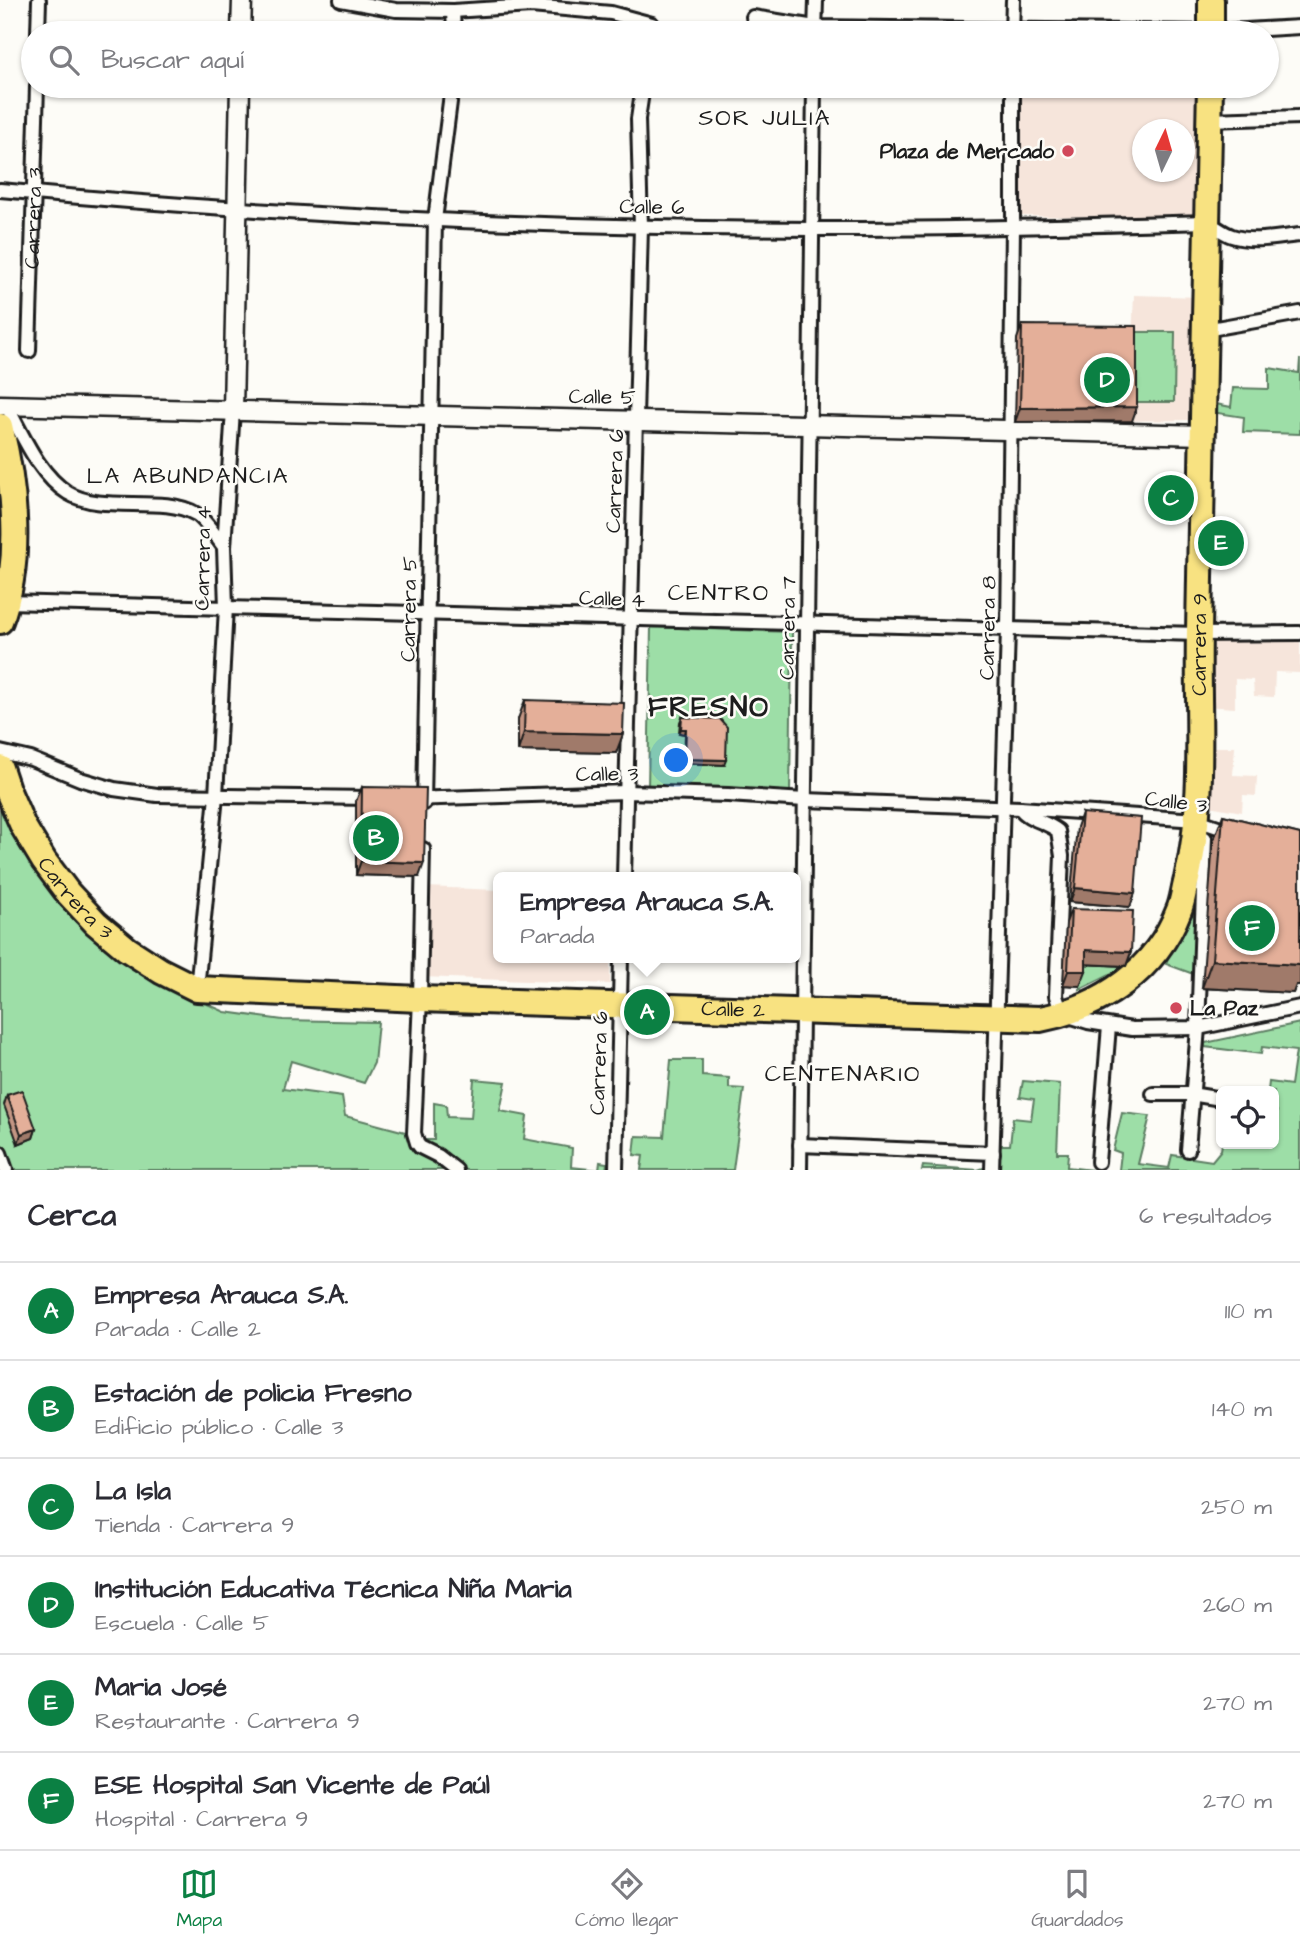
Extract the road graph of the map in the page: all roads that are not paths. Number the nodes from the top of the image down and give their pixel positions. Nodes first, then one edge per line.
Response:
1 (39, 0) edge
2 (242, 0) edge
3 (341, 0) edge
4 (816, 0) edge
5 (1013, 0) edge
6 (1211, 0) edge
7 (611, 6) edge
8 (453, 12) junction
9 (753, 17) dead end
10 (38, 21) edge
11 (241, 21) edge
12 (453, 21) edge
13 (642, 21) edge
14 (772, 21) edge
15 (815, 21) edge
16 (1013, 21) edge
17 (1211, 21) edge
18 (1300, 27) edge
19 (1279, 28) edge
20 (37, 98) edge
21 (240, 98) edge
22 (450, 98) edge
23 (641, 98) edge
24 (814, 98) edge
25 (1013, 98) edge
26 (1210, 98) edge
27 (1300, 117) edge
28 (1209, 120) junction
29 (0, 190) edge
30 (35, 193) junction
31 (237, 209) junction
32 (435, 220) junction
33 (1207, 222) junction
34 (641, 227) junction
35 (1013, 228) junction
36 (813, 229) junction
37 (1300, 234) edge
38 (1300, 313) edge
39 (1205, 330) junction
40 (29, 351) dead end
41 (233, 410) junction
42 (2, 412) edge
43 (433, 415) junction
44 (636, 421) junction
45 (810, 425) junction
46 (1010, 430) junction
47 (1204, 435) junction
48 (224, 547) junction
49 (226, 607) junction
50 (4, 611) edge
51 (429, 613) junction
52 (630, 619) junction
53 (807, 624) junction
54 (1009, 629) junction
55 (1300, 633) edge
56 (1198, 634) junction
57 (0, 752) edge
58 (0, 768) edge
59 (626, 792) junction
60 (216, 796) junction
61 (383, 799) edge
62 (397, 799) edge
63 (804, 800) junction
64 (424, 806) junction
65 (1002, 807) junction
66 (1020, 808) junction
67 (1202, 822) junction
68 (1241, 834) edge
69 (424, 839) edge
70 (624, 872) edge
71 (621, 963) edge
72 (1133, 976) joint
73 (197, 989) junction
74 (420, 999) junction
75 (620, 1005) junction
76 (1300, 1007) edge
77 (802, 1012) junction
78 (1062, 1014) junction
79 (997, 1018) junction
80 (1110, 1026) junction
81 (1198, 1028) junction
82 (1153, 1094) dead end
83 (1191, 1094) junction
84 (1216, 1098) edge
85 (800, 1145) junction
86 (1188, 1150) dead end
87 (0, 1153) edge
88 (993, 1153) junction
89 (1098, 1163) dead end
90 (6, 1170) edge
91 (456, 1170) edge
92 (616, 1170) edge
93 (800, 1170) edge
94 (992, 1170) edge

1 - 10 street
2 - 11 street
3 - 8 street
4 - 15 street
5 - 16 street
6 - 17 highway
7 - 8 street
7 - 13 street
8 - 12 street
9 - 14 street
18 - 19 street
20 - 30 street, Carrera 3
21 - 31 street, Carrera 4
22 - 32 street, Carrera 5
23 - 34 street, Carrera 6
24 - 36 street, Carrera 7
25 - 35 street, Carrera 8
26 - 28 highway, Carrera 9
27 - 28 street
28 - 33 highway, Carrera 9
29 - 30 street, Calle 6
30 - 31 street, Calle 6
30 - 40 street, Carrera 3
31 - 32 street, Calle 6
31 - 41 street, Carrera 4
32 - 34 street, Calle 6
32 - 43 street, Carrera 5
33 - 35 street, Calle 6
33 - 37 street, Calle 6
33 - 39 highway, Carrera 9
34 - 36 street, Calle 6
34 - 44 street, Carrera 6
35 - 36 street, Calle 6
35 - 46 street, Carrera 8
36 - 45 street, Carrera 7
38 - 39 street
39 - 47 highway, Carrera 9
41 - 42 street, Calle 5
41 - 43 street, Calle 5
41 - 48 street, Carrera 4
42 - 48 street
42 - 50 highway
43 - 44 street, Calle 5
43 - 51 street, Carrera 5
44 - 45 street, Calle 5
44 - 52 street, Carrera 6
45 - 46 street, Calle 5
45 - 53 street, Carrera 7
46 - 47 street, Calle 5
46 - 54 street, Carrera 8
47 - 56 highway, Carrera 9
48 - 49 street, Carrera 4
49 - 50 street, Calle 4
49 - 51 street, Calle 4
49 - 60 street, Carrera 4
51 - 52 street, Calle 4
51 - 64 street, Carrera 5
52 - 53 street, Calle 4
52 - 59 street, Carrera 6
53 - 54 street, Calle 4
53 - 63 street, Carrera 7
54 - 56 street, Calle 4
54 - 65 street, Carrera 8
55 - 56 street, Calle 4
56 - 67 highway, Carrera 9
57 - 60 street
58 - 73 highway, Carrera 3
59 - 63 street, Calle 3
59 - 64 street, Calle 3
59 - 70 street, Carrera 6
60 - 61 street
60 - 73 street, Carrera 4
62 - 64 street, Calle 3
63 - 65 street, Calle 3
63 - 77 street, Carrera 7
65 - 66 street, Calle 3
65 - 79 street, Carrera 8
66 - 67 street, Calle 3
66 - 78 street
67 - 68 street, Calle 3
67 - 72 highway, Carrera 9
67 - 81 street
69 - 74 street
71 - 75 street, Carrera 6
72 - 78 highway, Calle 2
73 - 74 highway, Calle 2
74 - 75 highway, Calle 2
74 - 91 street
75 - 77 highway, Calle 2
75 - 92 street, Carrera 6
76 - 81 street
77 - 79 highway, Calle 2
77 - 85 street, Carrera 7
78 - 79 highway, Calle 2
78 - 80 street
79 - 88 street, Carrera 8
80 - 81 street
80 - 89 street
81 - 83 street
82 - 83 street
83 - 84 street
83 - 86 street
85 - 88 street
85 - 93 street, Carrera 7
87 - 90 street
88 - 94 street, Carrera 8

